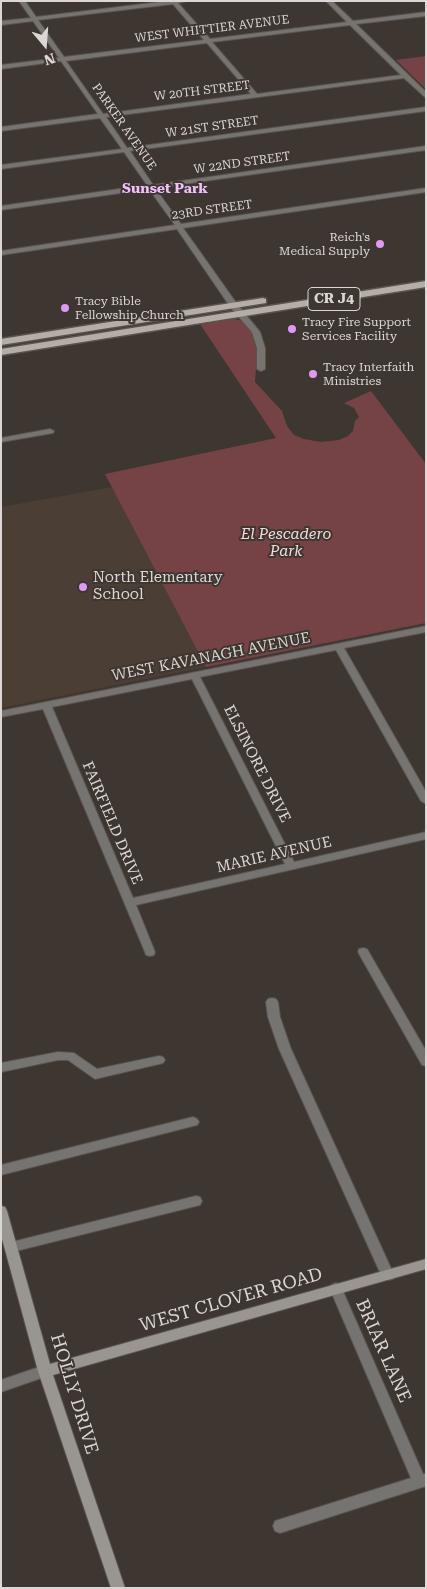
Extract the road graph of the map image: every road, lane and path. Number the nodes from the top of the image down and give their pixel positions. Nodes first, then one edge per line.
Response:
1 (22, 1) edge
2 (184, 1) edge
3 (328, 1) edge
4 (174, 2) edge
5 (426, 14) edge
6 (34, 19) junction
7 (1, 23) edge
8 (351, 24) junction
9 (208, 41) junction
10 (63, 59) junction
11 (1, 67) edge
12 (406, 76) junction
13 (256, 96) junction
14 (426, 96) edge
15 (426, 109) edge
16 (102, 116) junction
17 (1, 129) edge
18 (426, 148) edge
19 (125, 150) junction
20 (1, 167) edge
21 (152, 187) junction
22 (426, 190) edge
23 (1, 208) edge
24 (179, 226) junction
25 (1, 253) edge
26 (426, 276) edge
27 (426, 284) edge
28 (234, 306) junction
29 (242, 313) junction
30 (1, 342) edge
31 (1, 352) edge
32 (260, 369) dead end
33 (50, 431) dead end
34 (1, 440) edge
35 (426, 629) edge
36 (339, 647) junction
37 (195, 676) junction
38 (46, 705) junction
39 (1, 714) edge
40 (426, 801) edge
41 (426, 835) edge
42 (291, 866) junction
43 (129, 903) junction
44 (150, 952) dead end
45 (363, 952) dead end
46 (272, 1002) dead end
47 (159, 1060) dead end
48 (426, 1062) edge
49 (1, 1068) edge
50 (193, 1122) dead end
51 (1, 1170) edge
52 (196, 1201) dead end
53 (1, 1211) edge
54 (12, 1248) junction
55 (426, 1264) edge
56 (388, 1274) junction
57 (336, 1289) junction
58 (45, 1371) junction
59 (1, 1386) edge
60 (423, 1481) edge
61 (280, 1526) dead end
62 (118, 1588) edge

1 - 6 street, PARKER AVENUE
2 - 4 street
3 - 8 street
4 - 6 street
4 - 9 street
5 - 8 street, WEST WHITTIER AVENUE
6 - 7 street
6 - 10 street, PARKER AVENUE
8 - 9 street, WEST WHITTIER AVENUE
8 - 12 street
9 - 10 street, WEST WHITTIER AVENUE
9 - 13 street
10 - 11 street, WEST WHITTIER AVENUE
10 - 16 street, PARKER AVENUE
12 - 13 street, W 20TH STREET
12 - 14 street
13 - 16 street, W 20TH STREET
15 - 19 street, W 21ST STREET
16 - 17 street, W 20TH STREET
16 - 19 street, PARKER AVENUE
18 - 21 street, W 22ND STREET
19 - 20 street, W 21ST STREET
19 - 21 street, PARKER AVENUE
21 - 23 street, W 22ND STREET
21 - 24 street, PARKER AVENUE
22 - 24 street, 23RD STREET
24 - 25 street, 23RD STREET
24 - 28 street, PARKER AVENUE
26 - 28 main road, CR J4
27 - 29 main road, CR J4
28 - 29 street, PARKER AVENUE
28 - 30 main road, CR J4
29 - 31 main road, CR J4
29 - 32 street, PARKER AVENUE
33 - 34 street
35 - 36 street, WEST KAVANAGH AVENUE
36 - 37 street, WEST KAVANAGH AVENUE
36 - 40 street
37 - 38 street, WEST KAVANAGH AVENUE
37 - 42 street, ELSINORE DRIVE
38 - 39 street, WEST KAVANAGH AVENUE
38 - 43 street, FAIRFIELD DRIVE
41 - 42 street, MARIE AVENUE
42 - 43 street, MARIE AVENUE
43 - 44 street, FAIRFIELD DRIVE
45 - 48 street
46 - 56 street
47 - 49 street
50 - 51 street
52 - 54 street
53 - 54 street, HOLLY DRIVE
54 - 58 street, HOLLY DRIVE
55 - 56 street, WEST CLOVER ROAD
56 - 57 street, WEST CLOVER ROAD
57 - 58 street, WEST CLOVER ROAD
57 - 60 street, BRIAR LANE
58 - 59 street
58 - 62 street, HOLLY DRIVE
60 - 61 street

